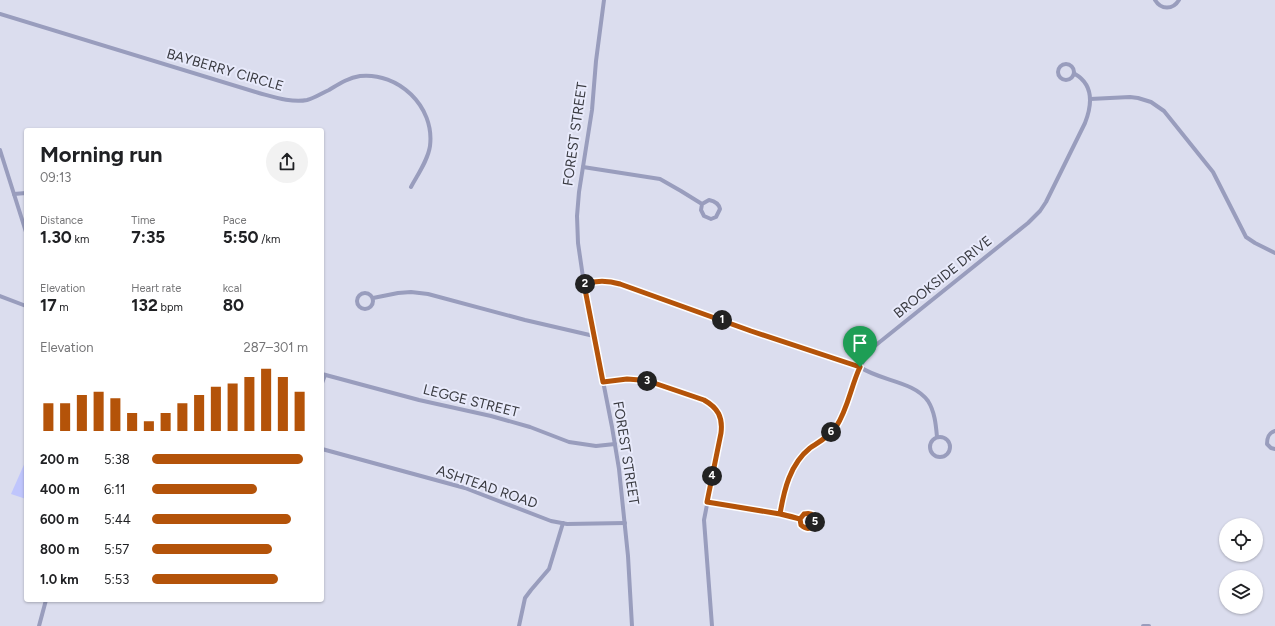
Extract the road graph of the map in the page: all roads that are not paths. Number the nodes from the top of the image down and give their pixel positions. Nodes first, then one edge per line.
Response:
1 (604, 0) edge
2 (1155, 0) edge
3 (1179, 0) edge
4 (0, 14) edge
5 (1075, 74) junction
6 (1090, 99) junction
7 (0, 152) edge
8 (582, 167) junction
9 (411, 187) dead end
10 (14, 194) junction
11 (24, 194) edge
12 (702, 204) junction
13 (24, 226) edge
14 (1275, 253) edge
15 (584, 284) junction
16 (0, 296) edge
17 (373, 298) junction
18 (24, 305) edge
19 (594, 336) junction
20 (860, 367) junction
21 (324, 374) edge
22 (603, 382) junction
23 (1275, 431) edge
24 (937, 437) junction
25 (615, 444) junction
26 (1275, 449) edge
27 (324, 450) edge
28 (707, 502) junction
29 (780, 514) junction
30 (800, 519) dead end
31 (563, 523) junction
32 (625, 523) junction
33 (45, 602) edge
34 (39, 626) edge
35 (518, 626) edge
36 (632, 626) edge
37 (712, 626) edge
38 (1143, 626) edge
39 (1149, 626) edge

1 - 8 street, FOREST STREET
2 - 3 street
4 - 9 street, BAYBERRY CIRCLE
5 - 5 street
5 - 6 street
6 - 14 street
6 - 20 street, BROOKSIDE DRIVE
7 - 10 street
8 - 12 street
8 - 15 street, FOREST STREET
10 - 11 street
10 - 13 street
12 - 12 street
15 - 19 street, FOREST STREET
15 - 20 street
16 - 18 street
17 - 17 street
17 - 19 street
19 - 22 street, FOREST STREET
20 - 24 street
20 - 29 street, BROOKSIDE DRIVE
21 - 25 street, LEGGE STREET
22 - 25 street, FOREST STREET
22 - 28 street
23 - 26 street
24 - 24 street
25 - 32 street, FOREST STREET
27 - 31 street, ASHTEAD ROAD
28 - 29 street
28 - 37 street
29 - 30 street
31 - 32 street, ASHTEAD ROAD
31 - 35 street
32 - 36 street, FOREST STREET
33 - 34 street
38 - 39 street

